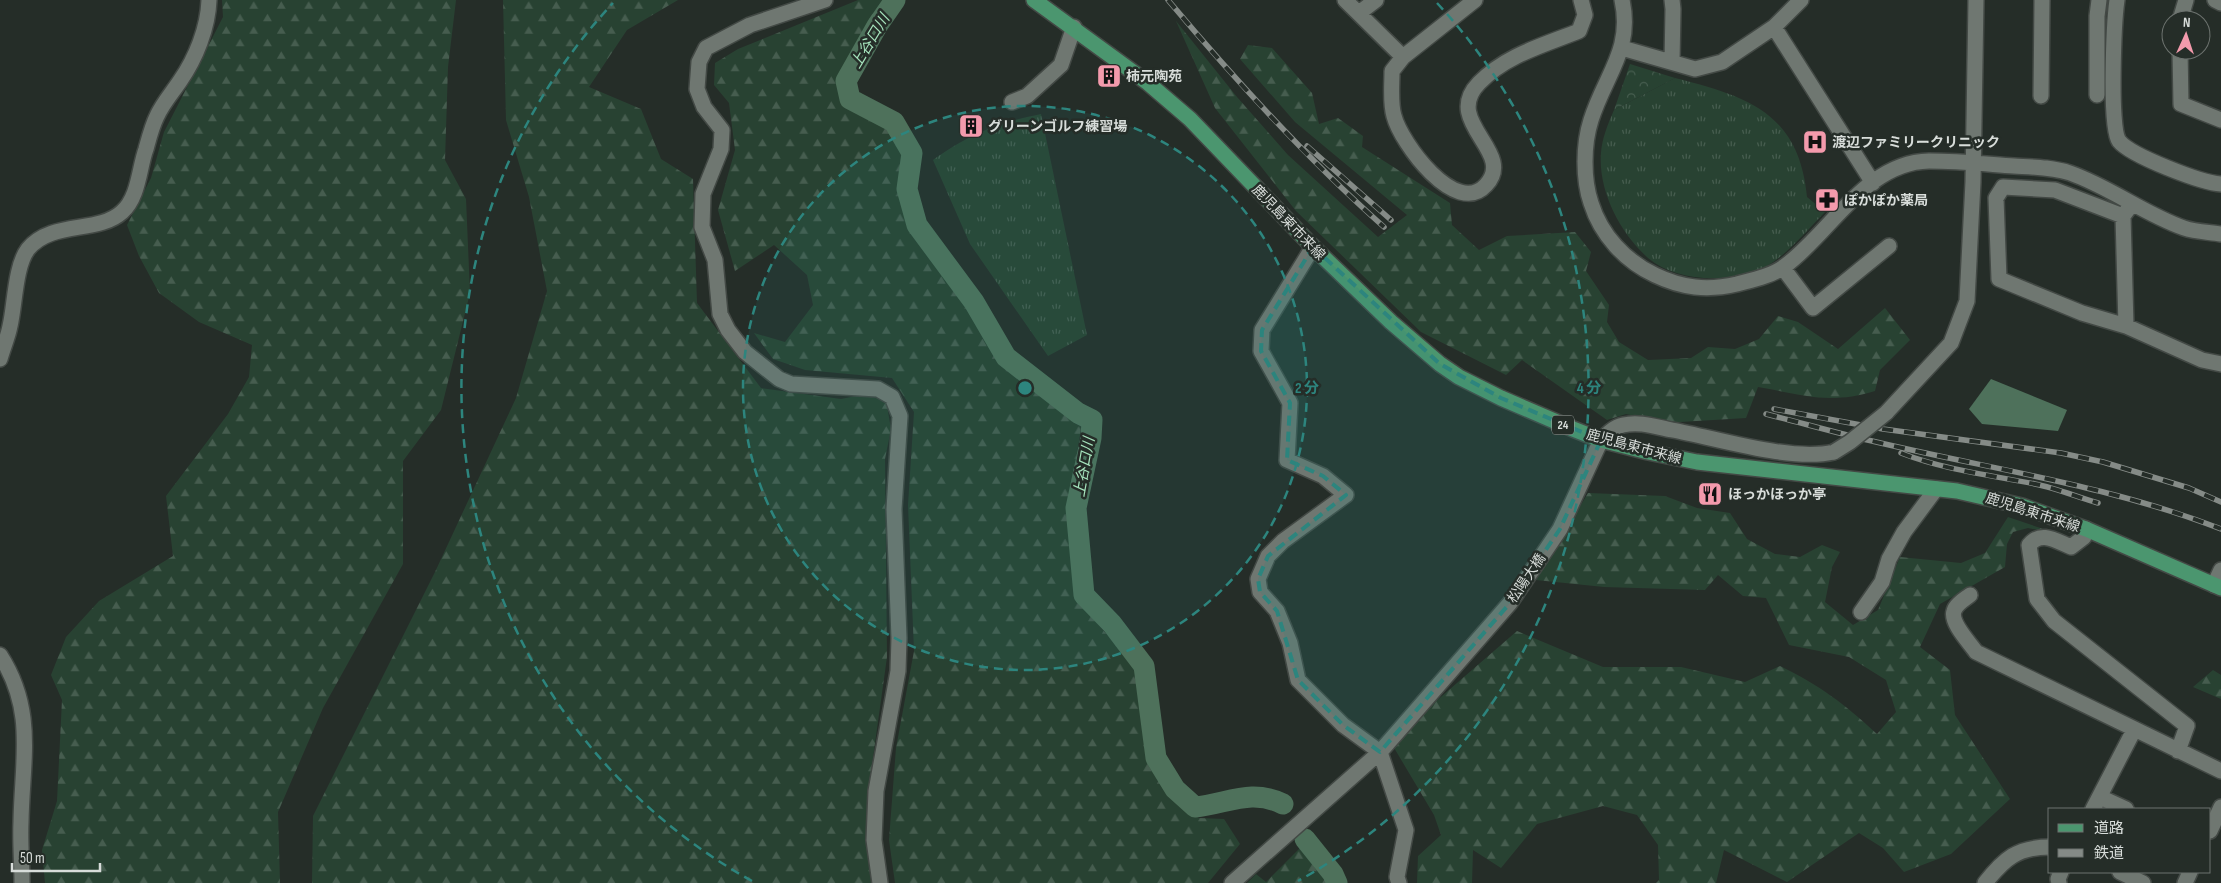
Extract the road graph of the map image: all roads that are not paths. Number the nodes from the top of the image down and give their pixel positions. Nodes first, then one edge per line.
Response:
1 (209, 0) edge
2 (825, 0) edge
3 (1034, 0) edge
4 (1345, 0) edge
5 (1376, 0) edge
6 (1475, 0) edge
7 (1582, 0) edge
8 (1622, 0) edge
9 (1686, 0) edge
10 (1801, 0) edge
11 (1976, 0) edge
12 (2042, 0) edge
13 (2099, 0) edge
14 (2117, 0) edge
15 (2216, 0) edge
16 (2221, 2) edge
17 (1672, 4) edge
18 (1359, 13) junction
19 (1774, 27) junction
20 (1074, 28) junction
21 (1622, 48) junction
22 (1403, 57) junction
23 (2180, 60) edge
24 (1672, 62) junction
25 (2097, 95) dead end
26 (2041, 96) dead end
27 (1012, 102) dead end
28 (2221, 120) edge
29 (1972, 163) junction
30 (1873, 183) junction
31 (2221, 184) edge
32 (2133, 203) junction
33 (2122, 216) junction
34 (2221, 234) edge
35 (1888, 246) dead end
36 (1313, 247) junction
37 (1783, 268) junction
38 (2126, 326) junction
39 (0, 359) edge
40 (2221, 364) edge
41 (1601, 440) junction
42 (1936, 488) junction
43 (2086, 529) junction
44 (2221, 570) edge
45 (2218, 586) edge
46 (1970, 595) dead end
47 (1862, 612) dead end
48 (0, 655) edge
49 (2134, 730) junction
50 (2178, 751) junction
51 (1380, 752) junction
52 (2221, 771) edge
53 (2096, 803) edge
54 (2221, 807) edge
55 (2121, 808) edge
56 (2211, 828) edge
57 (2048, 847) edge
58 (2122, 873) edge
59 (22, 883) edge
60 (880, 883) edge
61 (1232, 883) edge
62 (1399, 883) edge
63 (1984, 883) edge
64 (2143, 883) edge

1 - 39 street
2 - 60 street
3 - 20 main road, 鹿児島東市来線 / 24
4 - 18 street
5 - 18 street
6 - 22 street
7 - 22 street
8 - 21 street
9 - 17 street
10 - 19 street
11 - 29 street
12 - 26 street
13 - 25 street
14 - 31 street
15 - 16 street
17 - 24 street
18 - 22 street
19 - 24 street
19 - 30 street
20 - 27 street
20 - 36 main road, 鹿児島東市来線 / 24
21 - 24 street
21 - 37 street
23 - 28 street
29 - 30 street
29 - 32 street
29 - 41 street, bridge
30 - 37 street
32 - 33 street
32 - 34 street
33 - 38 street
33 - 38 street
35 - 37 street
36 - 41 main road, 鹿児島東市来線 / 24
36 - 51 street
38 - 40 street
41 - 42 main road, 鹿児島東市来線 / 24
41 - 51 street, 松陽大橋
42 - 43 main road, 鹿児島東市来線 / 24
42 - 47 street
43 - 45 main road, 鹿児島東市来線 / 24
43 - 50 street
44 - 45 street
46 - 49 street
48 - 59 street
49 - 50 street
49 - 53 street
50 - 52 street
51 - 61 street, 松陽大橋
51 - 62 street
53 - 55 street
54 - 56 street
57 - 63 street
58 - 64 street

